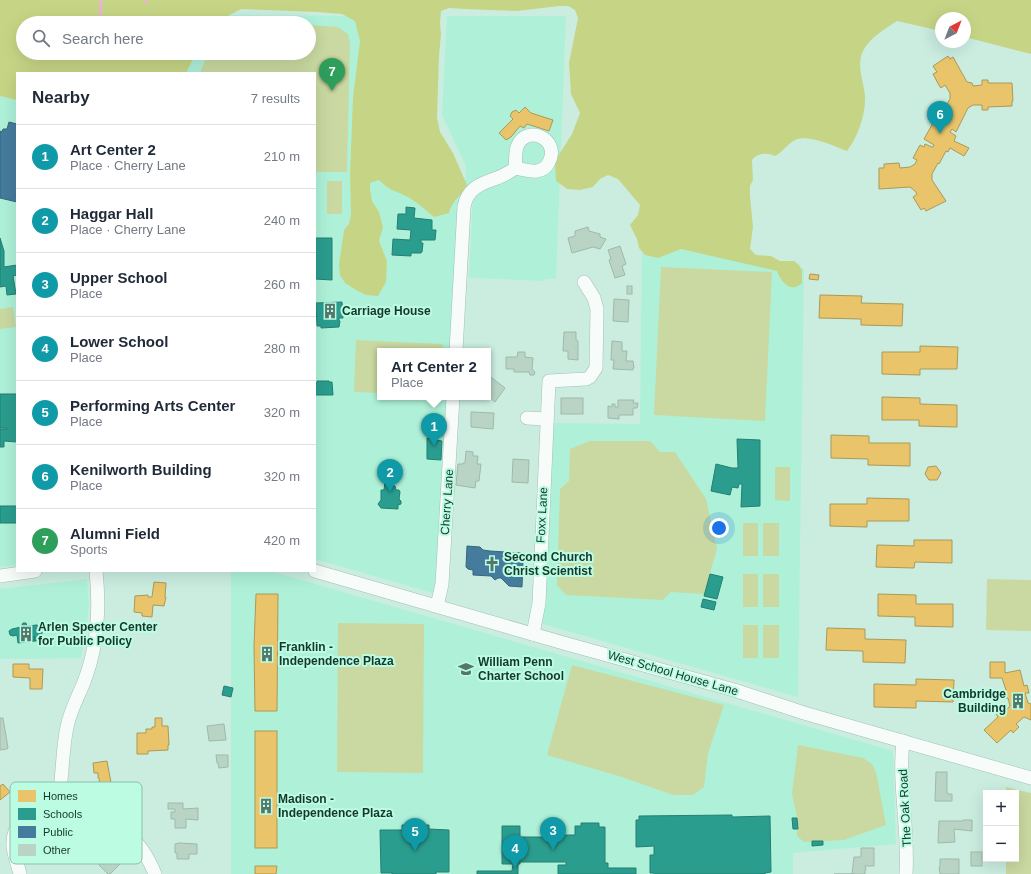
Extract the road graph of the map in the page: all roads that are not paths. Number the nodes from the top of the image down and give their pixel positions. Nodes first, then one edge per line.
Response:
1 (515, 168) dead end
2 (584, 282) dead end
3 (456, 348) edge
4 (453, 400) edge
5 (526, 418) dead end
6 (546, 419) junction
7 (316, 570) edge
8 (28, 572) edge
9 (96, 572) edge
10 (0, 576) edge
11 (437, 606) junction
12 (533, 634) junction
13 (903, 741) junction
14 (1031, 778) edge
15 (61, 782) edge
16 (142, 850) edge
17 (17, 864) edge
18 (20, 874) edge
19 (156, 874) edge
20 (906, 874) edge

1 - 3 street
2 - 6 street, Foxx Lane
4 - 11 street, Cherry Lane
5 - 6 street
6 - 12 street, Foxx Lane
7 - 11 street, West School House Lane
8 - 10 street
9 - 15 street
11 - 12 street, West School House Lane
12 - 13 street, West School House Lane
13 - 14 street, West School House Lane
13 - 20 street, The Oak Road
16 - 19 street
17 - 18 street

